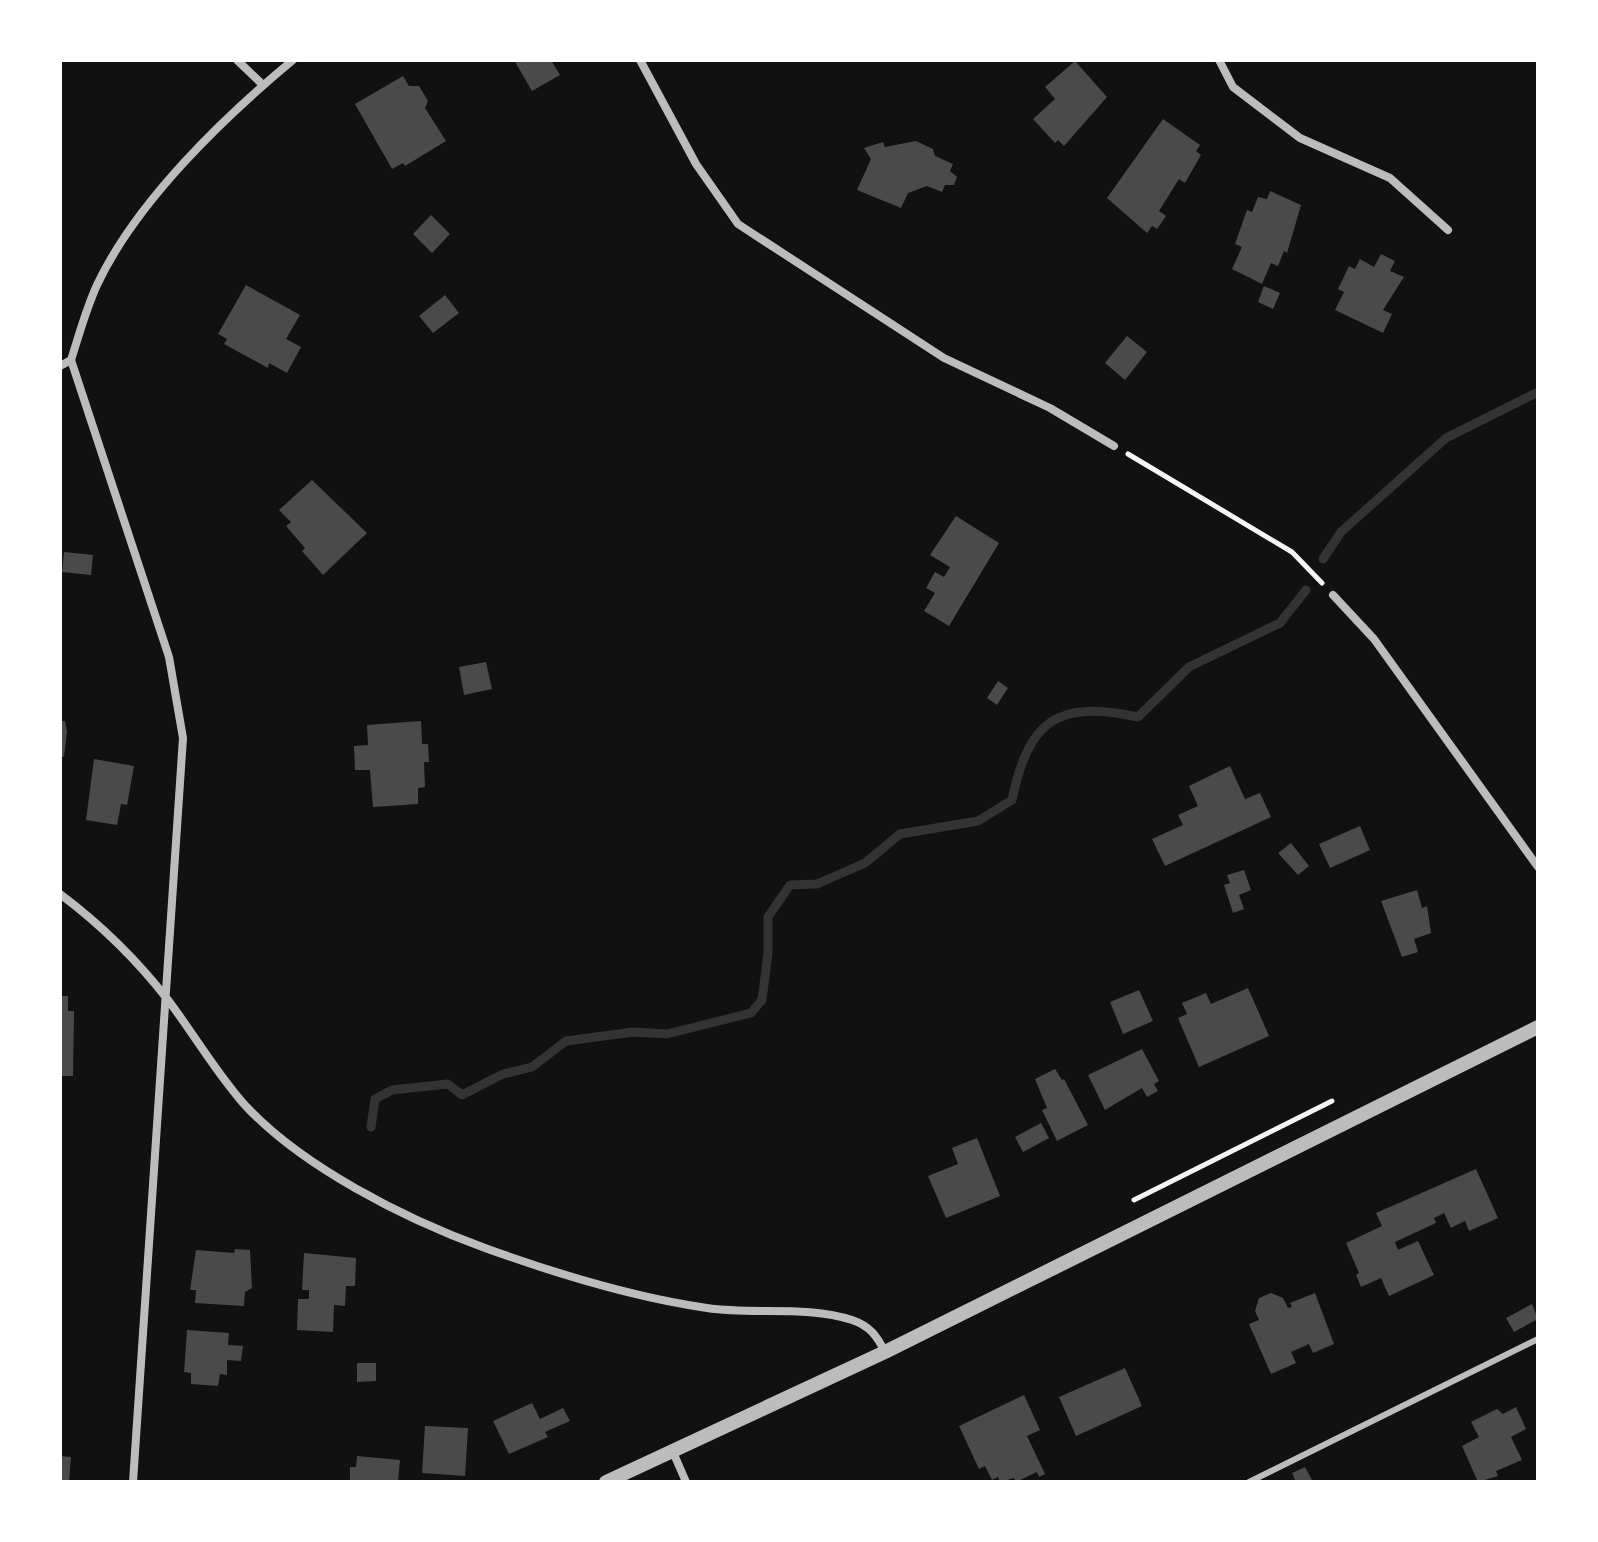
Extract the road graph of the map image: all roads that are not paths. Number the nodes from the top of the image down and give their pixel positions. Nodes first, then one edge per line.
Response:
1 (237, 60) edge
2 (293, 60) edge
3 (640, 60) edge
4 (1219, 60) edge
5 (263, 85) junction
6 (1448, 230) dead end
7 (71, 360) junction
8 (60, 366) edge
9 (1114, 446) road end
10 (1333, 595) road end
11 (1538, 867) edge
12 (60, 894) edge
13 (167, 999) junction
14 (1538, 1027) edge
15 (1538, 1339) edge
16 (885, 1352) junction
17 (673, 1452) junction
18 (133, 1482) edge
19 (606, 1482) edge
20 (686, 1482) edge
21 (1249, 1482) edge

1 - 5 street
2 - 5 street
3 - 9 street
4 - 6 street
5 - 7 street
7 - 8 street
7 - 13 street
10 - 11 street
12 - 13 street
13 - 16 street
13 - 18 street
14 - 16 street
15 - 21 lane
16 - 17 street
17 - 19 street
17 - 20 street

